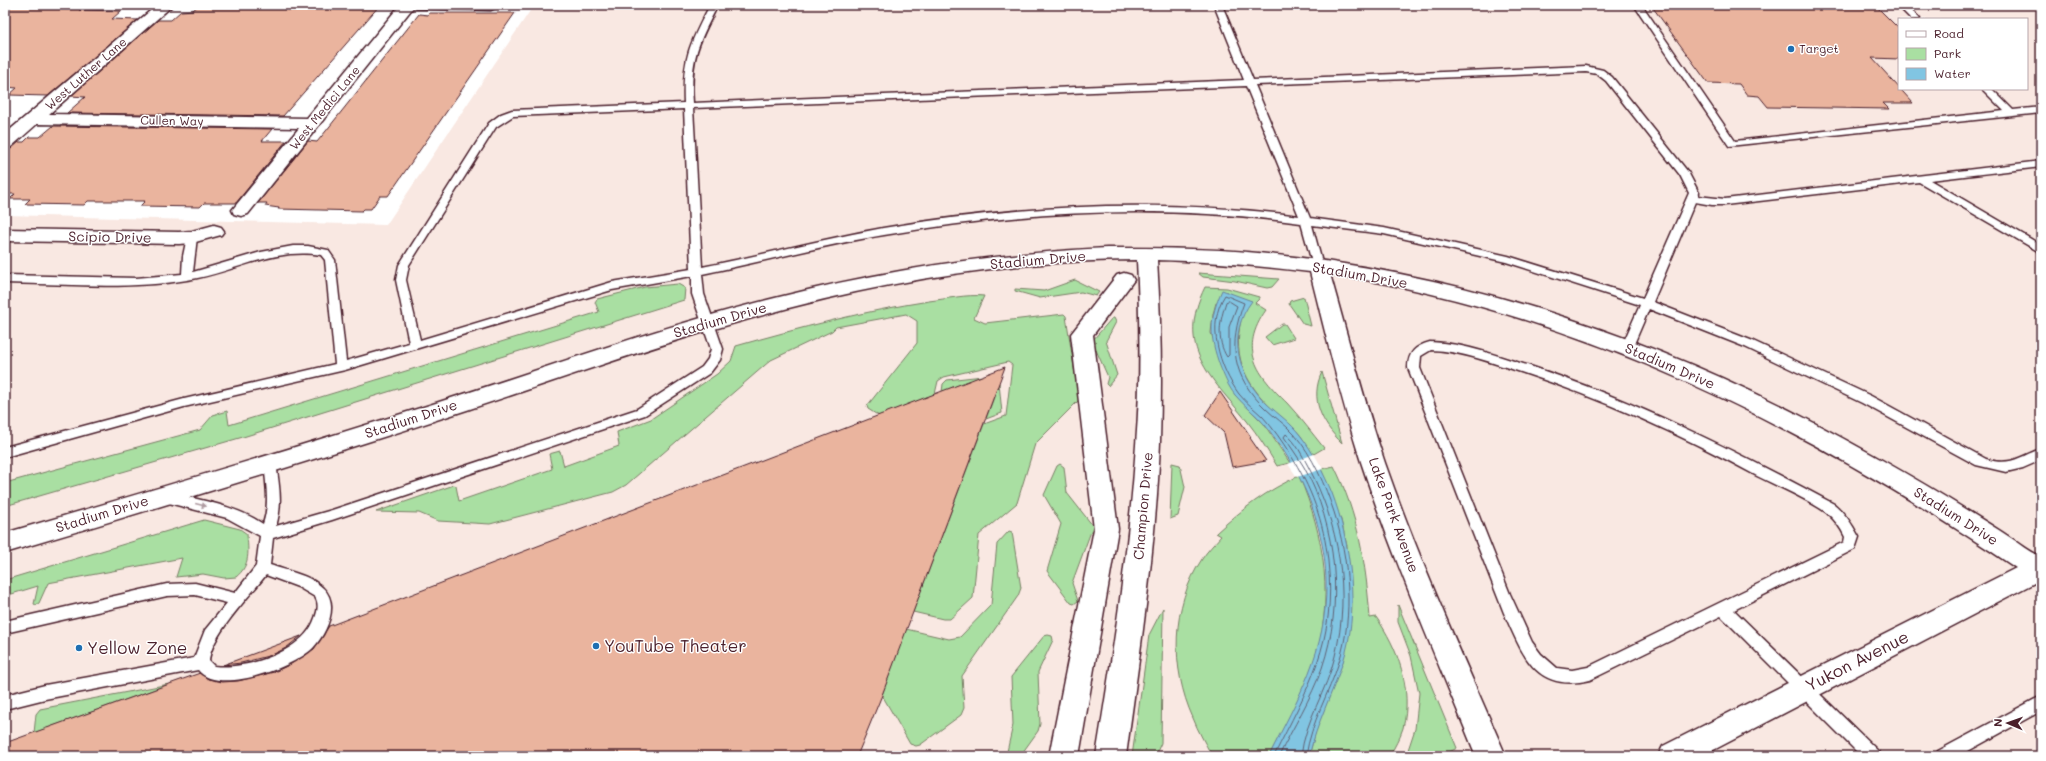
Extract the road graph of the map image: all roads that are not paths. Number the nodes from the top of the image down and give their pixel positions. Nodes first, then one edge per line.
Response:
1 (166, 5) edge
2 (714, 5) edge
3 (1218, 5) edge
4 (1638, 5) edge
5 (1901, 5) edge
6 (407, 6) edge
7 (491, 8) dead end
8 (1915, 18) edge
9 (1250, 83) junction
10 (1988, 90) edge
11 (689, 106) junction
12 (2041, 110) edge
13 (2012, 114) junction
14 (33, 119) junction
15 (312, 123) junction
16 (5, 143) edge
17 (2041, 164) edge
18 (1921, 178) junction
19 (1692, 198) junction
20 (241, 210) dead end
21 (1305, 218) junction
22 (214, 231) dead end
23 (5, 235) edge
24 (192, 237) junction
25 (2041, 250) edge
26 (1147, 254) junction
27 (1318, 266) junction
28 (698, 271) junction
29 (187, 277) junction
30 (5, 279) edge
31 (1124, 280) dead end
32 (1647, 302) junction
33 (708, 323) junction
34 (415, 345) junction
35 (1627, 348) junction
36 (341, 367) junction
37 (5, 452) edge
38 (2041, 454) edge
39 (270, 463) junction
40 (163, 496) junction
41 (267, 534) junction
42 (5, 543) edge
43 (263, 568) junction
44 (2040, 569) edge
45 (238, 600) junction
46 (1723, 608) junction
47 (5, 627) edge
48 (201, 663) junction
49 (1803, 689) junction
50 (5, 702) edge
51 (2041, 703) edge
52 (1064, 756) edge
53 (1111, 756) edge
54 (1491, 756) edge
55 (1673, 756) edge
56 (1872, 756) edge
57 (1944, 756) edge

1 - 14 street, West Luther Lane
2 - 11 lane
3 - 9 lane
4 - 13 lane
5 - 8 lane
6 - 7 lane
6 - 15 street, West Medici Lane
9 - 11 lane
9 - 19 lane
9 - 21 lane
10 - 13 lane
11 - 28 lane
11 - 34 lane
12 - 13 lane
14 - 15 street, Cullen Way
14 - 16 street, West Luther Lane
15 - 20 street, West Medici Lane
17 - 18 lane
18 - 19 lane
18 - 25 lane
19 - 32 lane
21 - 27 lane
21 - 28 lane
21 - 32 lane
22 - 24 street, Scipio Drive
23 - 24 street, Scipio Drive
24 - 29 lane
26 - 27 street, Stadium Drive
26 - 33 street, Stadium Drive
26 - 53 street, Champion Drive
27 - 35 street, Stadium Drive
27 - 54 street, Lake Park Avenue
28 - 33 lane
28 - 34 lane
29 - 30 lane
29 - 36 lane
31 - 52 street
32 - 35 lane
32 - 38 lane
33 - 39 street, Stadium Drive
33 - 41 lane
34 - 36 lane
35 - 44 street, Stadium Drive
36 - 37 lane
39 - 40 street, Stadium Drive
39 - 41 lane
40 -> 41 lane
40 - 42 street, Stadium Drive
41 - 43 lane
43 - 45 lane
43 - 48 lane
44 - 49 street, Yukon Avenue
45 - 47 lane
45 - 48 lane
46 - 46 lane
46 - 49 lane
48 - 50 lane
49 - 55 street, Yukon Avenue
49 - 56 lane
51 - 57 lane

